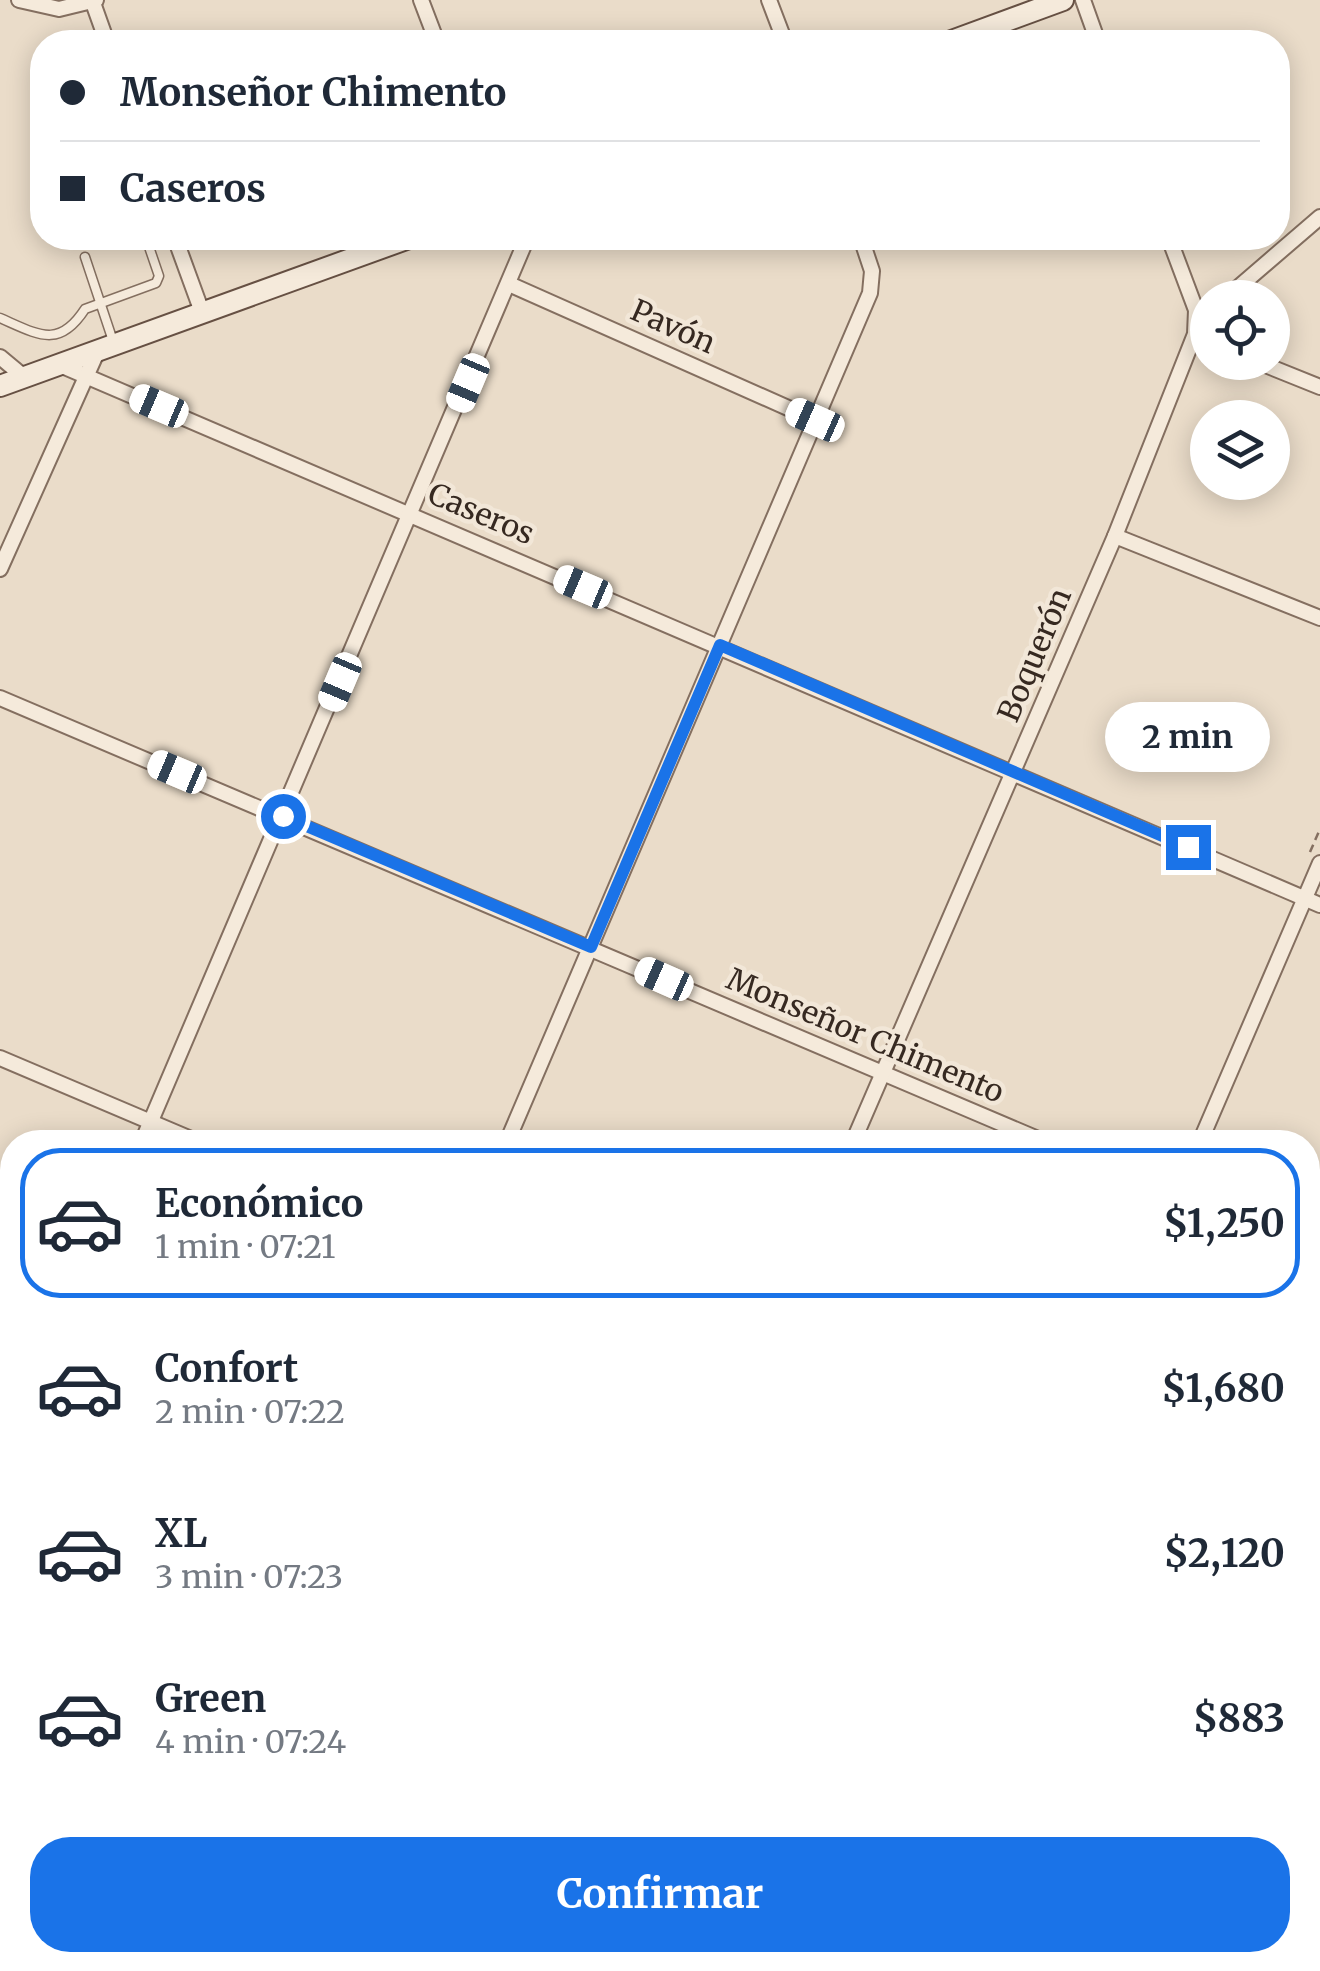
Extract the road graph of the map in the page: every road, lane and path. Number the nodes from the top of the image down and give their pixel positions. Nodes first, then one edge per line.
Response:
1 (19, 0) edge
2 (94, 0) edge
3 (421, 0) edge
4 (769, 0) edge
5 (1063, 0) edge
6 (1083, 0) edge
7 (103, 30) edge
8 (432, 30) edge
9 (780, 30) edge
10 (982, 30) edge
11 (1094, 30) edge
12 (1320, 217) edge
13 (1290, 243) edge
14 (150, 250) edge
15 (179, 250) edge
16 (375, 250) edge
17 (523, 250) edge
18 (866, 250) edge
19 (1175, 250) edge
20 (1282, 250) edge
21 (85, 257) dead end
22 (1247, 280) edge
23 (510, 284) junction
24 (1190, 285) edge
25 (100, 303) junction
26 (202, 312) junction
27 (0, 318) edge
28 (106, 347) junction
29 (0, 357) edge
30 (60, 365) junction
31 (1190, 365) edge
32 (87, 375) junction
33 (1290, 375) edge
34 (24, 377) junction
35 (0, 386) edge
36 (1320, 387) edge
37 (815, 420) junction
38 (412, 515) junction
39 (1116, 536) junction
40 (0, 569) edge
41 (1320, 618) edge
42 (720, 645) junction
43 (0, 698) edge
44 (1014, 771) junction
45 (283, 816) junction
46 (1320, 863) edge
47 (1313, 902) edge
48 (591, 947) junction
49 (0, 1058) edge
50 (882, 1074) junction
51 (151, 1122) junction
52 (147, 1130) edge
53 (170, 1130) edge
54 (513, 1130) edge
55 (858, 1130) edge
56 (1015, 1130) edge
57 (1206, 1130) edge

1 - 2 street
2 - 7 street
3 - 8 street
4 - 9 street
5 - 10 street
6 - 11 street
12 - 13 street
14 - 25 lane
15 - 26 street
16 - 26 street
17 - 23 street
18 - 37 street
19 - 24 street, Boquerón
20 - 22 street
21 - 25 lane
23 - 37 street, Pavón
23 - 38 street
25 - 27 lane
25 - 28 lane
26 - 28 street
28 - 30 street
28 - 32 street
29 - 34 street
30 - 32 street, Caseros
30 - 34 street
31 - 39 street, Boquerón
32 - 38 street, Caseros
32 - 40 street
33 - 36 street
34 - 35 street
37 - 42 street
38 - 42 street, Caseros
38 - 45 street
39 - 41 street
39 - 44 street, Boquerón
42 - 44 street, Caseros
42 - 48 street
43 - 45 street, Monseñor Chimento
44 - 47 street, Caseros
44 - 50 street, Boquerón
45 - 48 street, Monseñor Chimento
45 - 51 street
46 - 47 street
47 - 57 street
48 - 50 street, Monseñor Chimento
48 - 54 street
49 - 51 street
50 - 55 street, Boquerón
50 - 56 street, Monseñor Chimento
51 - 52 street
51 - 53 street

